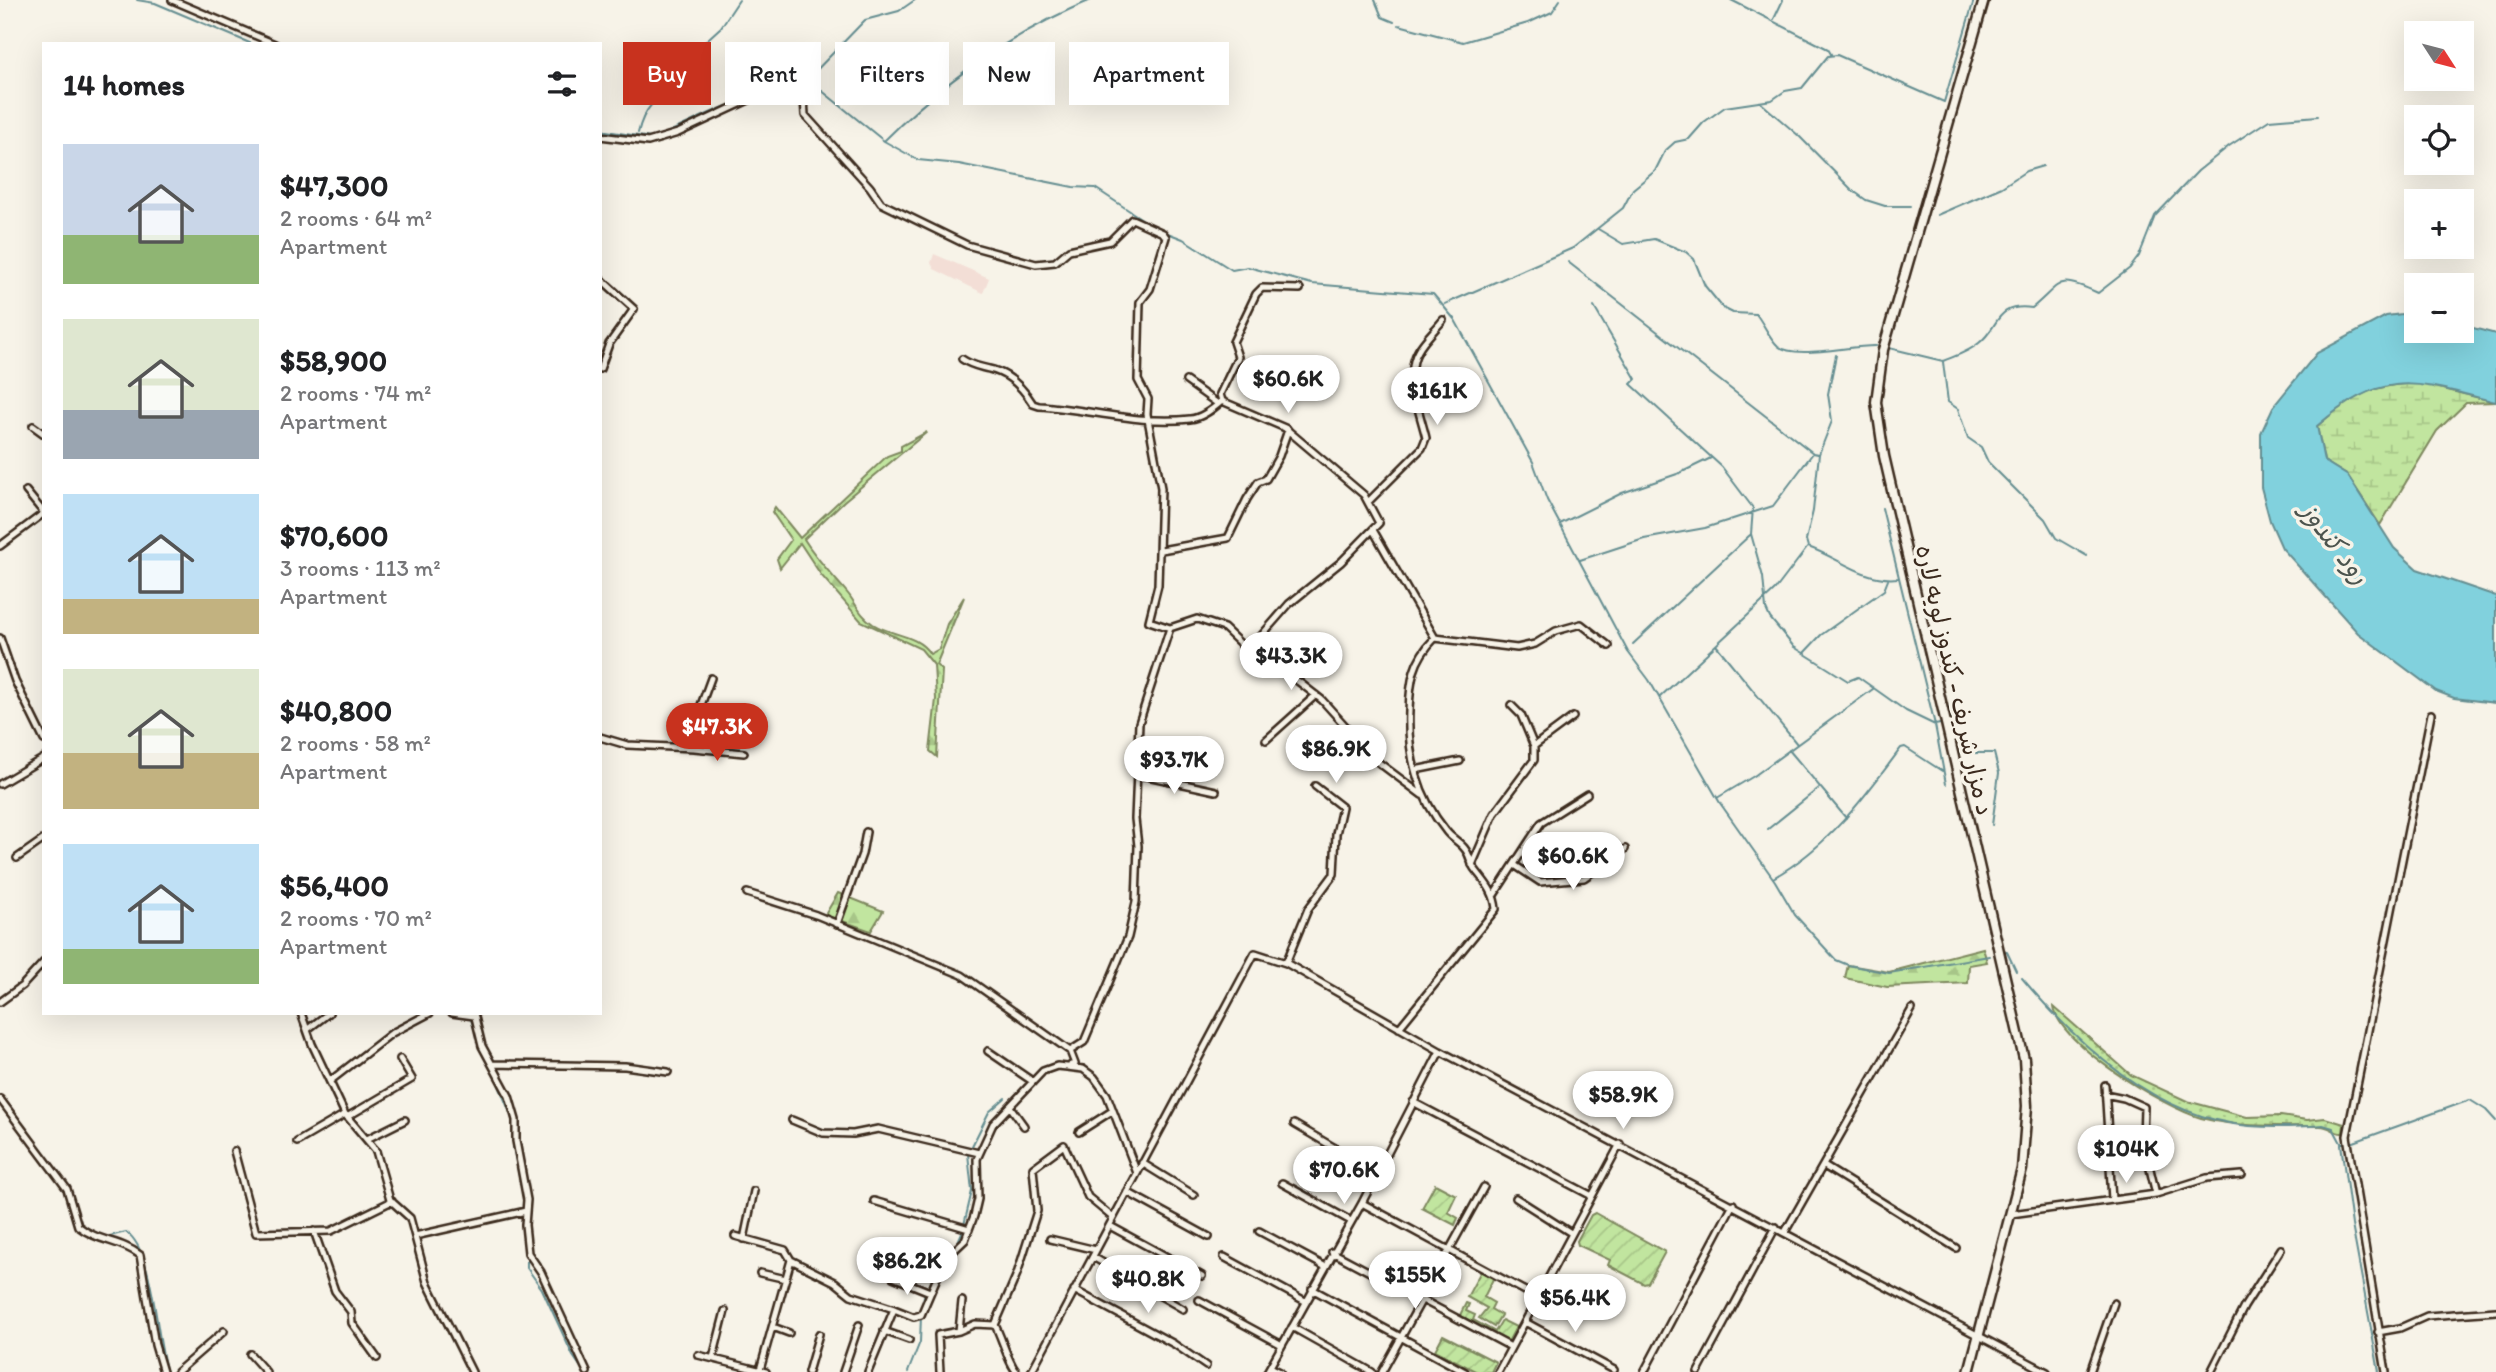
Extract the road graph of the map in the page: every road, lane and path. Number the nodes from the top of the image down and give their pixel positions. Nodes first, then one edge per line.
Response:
1 (172, 0) edge
2 (1984, 0) edge
3 (270, 42) edge
4 (602, 136) edge
5 (602, 280) edge
6 (1300, 289) dead end
7 (1443, 320) dead end
8 (962, 359) dead end
9 (602, 363) edge
10 (1186, 381) dead end
11 (1220, 402) junction
12 (1150, 420) junction
13 (33, 426) dead end
14 (1288, 430) junction
15 (42, 433) edge
16 (26, 491) dead end
17 (1368, 502) junction
18 (42, 511) edge
19 (42, 514) edge
20 (1373, 530) junction
21 (0, 546) edge
22 (1160, 550) junction
23 (1170, 628) junction
24 (0, 638) edge
25 (1435, 638) junction
26 (1609, 646) dead end
27 (1248, 651) junction
28 (711, 678) dead end
29 (1316, 695) junction
30 (1511, 705) dead end
31 (2431, 714) dead end
32 (1573, 717) dead end
33 (42, 735) edge
34 (602, 738) edge
35 (1266, 740) dead end
36 (1534, 746) junction
37 (694, 748) junction
38 (744, 753) dead end
39 (42, 759) edge
40 (1460, 761) dead end
41 (1415, 770) junction
42 (1138, 774) junction
43 (1, 780) edge
44 (1315, 786) dead end
45 (1216, 792) dead end
46 (1422, 794) junction
47 (1587, 794) dead end
48 (866, 832) dead end
49 (42, 840) edge
50 (1625, 849) dead end
51 (17, 858) dead end
52 (1472, 865) junction
53 (1516, 866) junction
54 (747, 893) dead end
55 (1494, 895) junction
56 (837, 924) junction
57 (1286, 963) junction
58 (42, 964) edge
59 (0, 1002) edge
60 (1912, 1009) dead end
61 (303, 1015) edge
62 (326, 1015) edge
63 (426, 1015) edge
64 (474, 1015) edge
65 (1399, 1028) junction
66 (308, 1029) junction
67 (988, 1051) dead end
68 (1070, 1051) junction
69 (1440, 1051) junction
70 (400, 1059) dead end
71 (492, 1064) junction
72 (1067, 1067) junction
73 (668, 1072) dead end
74 (1032, 1081) junction
75 (330, 1082) junction
76 (2105, 1085) dead end
77 (2105, 1094) junction
78 (0, 1099) edge
79 (1413, 1102) junction
80 (1011, 1108) junction
81 (1112, 1111) junction
82 (346, 1115) junction
83 (792, 1119) dead end
84 (405, 1120) dead end
85 (1294, 1124) dead end
86 (1024, 1126) dead end
87 (1079, 1132) dead end
88 (367, 1139) junction
89 (297, 1142) dead end
90 (1620, 1144) junction
91 (234, 1150) dead end
92 (979, 1153) junction
93 (1142, 1163) junction
94 (1824, 1166) junction
95 (1376, 1172) junction
96 (1137, 1173) junction
97 (2242, 1175) dead end
98 (1282, 1183) dead end
99 (1484, 1187) dead end
100 (754, 1191) dead end
101 (1127, 1192) junction
102 (2156, 1194) junction
103 (1194, 1195) dead end
104 (1592, 1196) junction
105 (1516, 1198) dead end
106 (2112, 1200) junction
107 (392, 1201) junction
108 (874, 1201) dead end
109 (1362, 1203) junction
110 (1733, 1204) junction
111 (526, 1211) junction
112 (2011, 1214) junction
113 (1112, 1217) junction
114 (1349, 1220) junction
115 (1110, 1226) junction
116 (1776, 1227) junction
117 (969, 1229) junction
118 (314, 1231) junction
119 (1259, 1231) dead end
120 (1785, 1232) junction
121 (1572, 1233) junction
122 (415, 1236) junction
123 (735, 1236) dead end
124 (1209, 1237) dead end
125 (744, 1239) junction
126 (1051, 1239) dead end
127 (1956, 1248) dead end
128 (2281, 1249) dead end
129 (1096, 1250) junction
130 (1449, 1250) junction
131 (1332, 1252) junction
132 (1093, 1257) junction
133 (1224, 1257) dead end
134 (791, 1260) junction
135 (1324, 1266) junction
136 (760, 1273) dead end
137 (1202, 1276) dead end
138 (893, 1277) dead end
139 (786, 1279) junction
140 (1312, 1289) junction
141 (1074, 1290) junction
142 (930, 1292) junction
143 (1538, 1298) junction
144 (1199, 1300) dead end
145 (1422, 1300) junction
146 (962, 1301) dead end
147 (1305, 1301) junction
148 (2114, 1303) dead end
149 (894, 1309) junction
150 (1183, 1309) dead end
151 (725, 1311) dead end
152 (2496, 1311) edge
153 (1525, 1322) junction
154 (859, 1325) dead end
155 (995, 1325) junction
156 (773, 1327) junction
157 (1292, 1327) junction
158 (224, 1331) dead end
159 (884, 1331) junction
160 (959, 1331) junction
161 (2378, 1332) junction
162 (789, 1334) dead end
163 (819, 1334) dead end
164 (1401, 1337) junction
165 (1979, 1338) junction
166 (909, 1340) dead end
167 (1282, 1345) junction
168 (1511, 1348) junction
169 (250, 1354) dead end
170 (698, 1355) dead end
171 (377, 1358) dead end
172 (713, 1358) junction
173 (1206, 1366) dead end
174 (1269, 1369) edge
175 (1614, 1370) dead end
176 (763, 1371) edge
177 (163, 1372) edge
178 (177, 1372) edge
179 (266, 1372) edge
180 (472, 1372) edge
181 (587, 1372) edge
182 (808, 1372) edge
183 (843, 1372) edge
184 (868, 1372) edge
185 (940, 1372) edge
186 (1017, 1372) edge
187 (1031, 1372) edge
188 (1280, 1372) edge
189 (1372, 1372) edge
190 (1382, 1372) edge
191 (1465, 1372) edge
192 (1497, 1372) edge
193 (1644, 1372) edge
194 (1698, 1372) edge
195 (1969, 1372) edge
196 (2047, 1372) edge
197 (2090, 1372) edge
198 (2211, 1372) edge
199 (2386, 1372) edge

1 - 3 street
2 - 112 main road, د مزار شریف - کندوز لویه لاره
4 - 12 street
5 - 9 street
6 - 11 street
7 - 17 street
8 - 12 street
10 - 11 street
11 - 12 street
11 - 14 street
12 - 22 street
13 - 15 street
14 - 17 street
14 - 22 street
16 - 18 street
17 - 20 street
19 - 21 street
20 - 25 street
20 - 27 street
22 - 23 street
23 - 27 street
23 - 42 street
24 - 33 street
25 - 26 street
25 - 41 street
27 - 29 street
28 - 37 street
29 - 35 street
29 - 46 street
30 - 36 street
31 - 161 street
32 - 36 street
34 - 37 street
36 - 52 street
37 - 38 street
39 - 43 street
40 - 41 street
41 - 46 street
42 - 45 street
42 - 68 street
44 - 57 street
46 - 52 street
47 - 53 street
48 - 56 street
49 - 51 street
50 - 53 street
52 - 55 street
53 - 55 street
54 - 56 street
55 - 65 street
56 - 68 street
57 - 65 street
57 - 93 street
58 - 59 street
60 - 94 street
61 - 66 street
62 - 66 street
63 - 75 street
64 - 71 street
65 - 69 street
66 - 75 street
67 - 74 street
68 - 72 street
69 - 79 street
69 - 90 street
70 - 82 street
71 - 73 street
71 - 111 street
72 - 74 street
72 - 81 street
74 - 80 street
75 - 82 street
76 - 77 street
77 - 102 street
77 - 106 street
78 - 177 street
79 - 95 street
79 - 104 street
80 - 86 street
80 - 92 street
81 - 87 street
81 - 96 street
82 - 88 street
82 - 89 street
83 - 92 street
84 - 88 street
85 - 95 street
88 - 107 street
90 - 104 street
90 - 110 street
91 - 118 street
92 - 117 street
93 - 96 street
93 - 103 street
94 - 120 street
94 - 127 street
95 - 109 street
96 - 101 street
97 - 102 street
98 - 114 street
99 - 130 street
100 - 125 street
101 - 113 street
101 - 124 street
102 - 106 street
104 - 121 street
105 - 121 street
106 - 112 street
107 - 118 street
107 - 122 street
108 - 117 street
109 - 114 street
109 - 130 street
110 - 116 street
110 - 193 street
111 - 122 street
111 - 181 street
112 - 165 main road, د مزار شریف - کندوز لویه لاره
113 - 115 street
113 - 155 street
114 - 131 street
115 - 129 street
115 - 137 street
116 - 120 street
116 - 194 street
117 - 142 street
118 - 171 street
119 - 135 street
120 - 165 street
121 - 143 street
122 - 180 street
123 - 125 street
125 - 134 street
126 - 129 street
128 - 198 street
129 - 132 street
130 - 143 street
130 - 145 street
131 - 135 street
131 - 145 street
132 - 141 street
132 - 150 street
133 - 147 street
134 - 139 street
134 - 149 street
135 - 140 street
136 - 139 street
138 - 142 street
139 - 156 street
140 - 147 street
140 - 164 street
141 - 173 street
141 - 187 street
142 - 149 street
143 - 153 street
144 - 167 street
145 - 164 street
145 - 168 street
146 - 160 street
147 - 157 street
148 - 197 street
149 - 159 street
151 - 172 street
152 - 161 street
153 - 168 street
153 - 175 street
154 - 183 street
155 - 160 street
155 - 186 street
156 - 162 street
156 - 176 street
157 - 167 street
157 - 189 street
158 - 178 street
159 - 166 street
159 - 184 street
160 - 185 street
161 - 199 street
163 - 182 street
164 - 190 street
164 - 191 street
165 - 195 main road, د مزار شریف - کندوز لویه لاره
165 - 196 street
167 - 174 street
168 - 192 street
169 - 179 street
170 - 172 street
172 - 176 street
174 - 188 street

